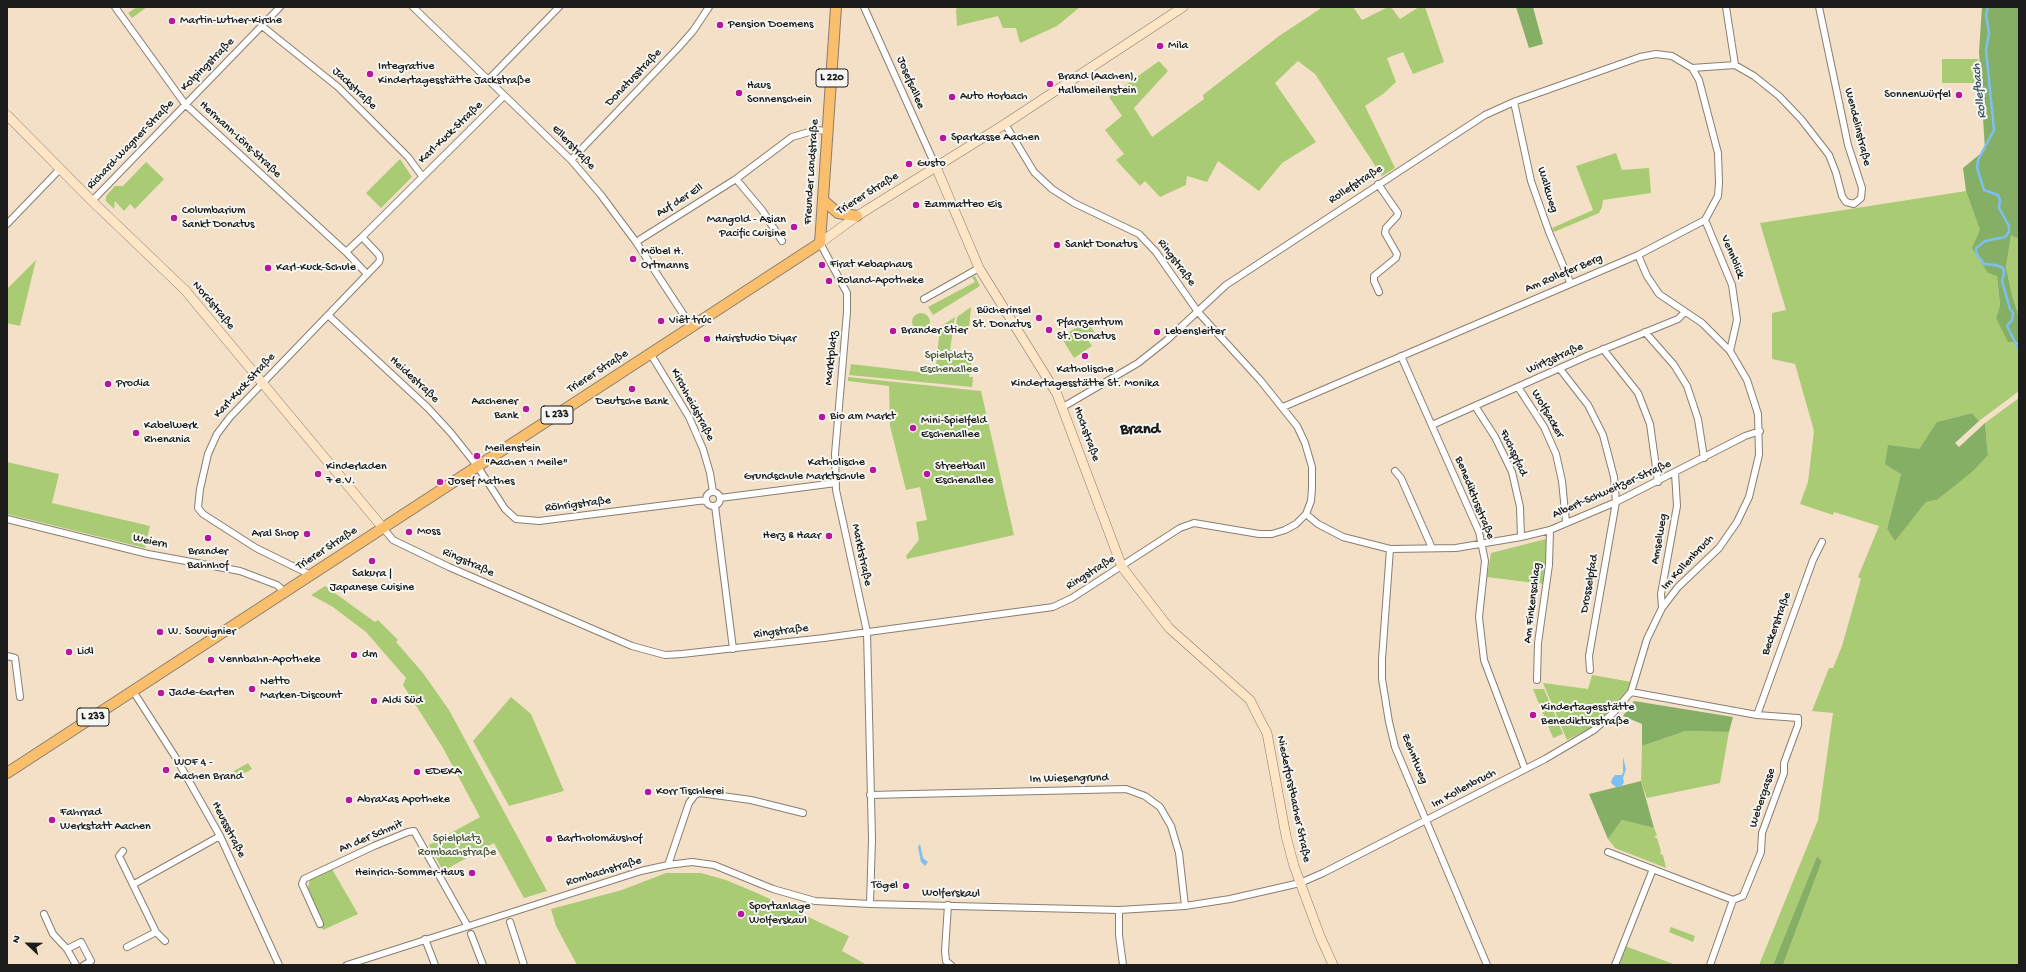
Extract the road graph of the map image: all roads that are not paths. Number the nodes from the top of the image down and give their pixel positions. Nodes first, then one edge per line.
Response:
1 (115, 7) edge
2 (280, 7) edge
3 (413, 7) edge
4 (559, 7) edge
5 (709, 7) edge
6 (836, 7) edge
7 (864, 7) edge
8 (1183, 7) edge
9 (1726, 7) edge
10 (1818, 7) edge
11 (262, 26) junction
12 (1735, 65) junction
13 (1692, 68) junction
14 (488, 80) junction
15 (504, 96) junction
16 (1514, 102) junction
17 (185, 104) junction
18 (7, 115) edge
19 (1005, 124) junction
20 (828, 131) junction
21 (571, 160) junction
22 (936, 167) junction
23 (60, 169) junction
24 (422, 176) junction
25 (736, 179) junction
26 (1378, 184) junction
27 (823, 200) junction
28 (92, 201) junction
29 (857, 216) junction
30 (1705, 220) junction
31 (7, 224) edge
32 (362, 237) junction
33 (782, 241) dead end
34 (636, 242) junction
35 (820, 243) junction
36 (346, 252) junction
37 (1638, 254) junction
38 (979, 268) junction
39 (366, 274) junction
40 (1570, 282) junction
41 (1379, 292) dead end
42 (924, 299) dead end
43 (1198, 312) junction
44 (1685, 312) junction
45 (328, 315) junction
46 (691, 326) junction
47 (1645, 332) junction
48 (1603, 349) junction
49 (1730, 352) junction
50 (650, 353) junction
51 (1401, 356) junction
52 (1560, 369) junction
53 (262, 383) junction
54 (1518, 387) junction
55 (1475, 406) junction
56 (1063, 407) junction
57 (1283, 407) junction
58 (1432, 425) junction
59 (1760, 431) junction
60 (1704, 458) junction
61 (478, 468) junction
62 (1395, 471) dead end
63 (1675, 473) junction
64 (1658, 482) junction
65 (836, 483) junction
66 (712, 492) junction
67 (720, 498) junction
68 (706, 500) junction
69 (1616, 502) junction
70 (714, 506) junction
71 (1306, 514) junction
72 (7, 519) edge
73 (1566, 522) junction
74 (383, 528) junction
75 (1550, 530) junction
76 (1521, 537) junction
77 (1822, 542) dead end
78 (1482, 544) junction
79 (1432, 548) junction
80 (1390, 549) junction
81 (1122, 567) junction
82 (311, 575) junction
83 (285, 592) junction
84 (1662, 608) junction
85 (867, 632) junction
86 (733, 649) junction
87 (7, 656) edge
88 (1590, 670) dead end
89 (1537, 680) dead end
90 (133, 692) junction
91 (1631, 692) junction
92 (20, 697) dead end
93 (1757, 715) junction
94 (1525, 769) junction
95 (7, 773) edge
96 (870, 795) junction
97 (803, 812) dead end
98 (1427, 821) junction
99 (220, 836) junction
100 (123, 851) dead end
101 (1608, 852) dead end
102 (668, 865) junction
103 (1654, 869) junction
104 (1300, 883) junction
105 (134, 884) junction
106 (1733, 900) junction
107 (870, 904) junction
108 (948, 905) junction
109 (1185, 906) junction
110 (1119, 910) junction
111 (44, 914) dead end
112 (510, 922) dead end
113 (320, 924) dead end
114 (468, 925) junction
115 (156, 932) junction
116 (471, 934) dead end
117 (425, 939) junction
118 (165, 941) dead end
119 (127, 947) dead end
120 (67, 948) junction
121 (76, 965) edge
122 (84, 965) edge
123 (279, 965) edge
124 (347, 965) edge
125 (435, 965) edge
126 (482, 965) edge
127 (524, 965) edge
128 (950, 965) edge
129 (1123, 965) edge
130 (1333, 965) edge
131 (1487, 965) edge
132 (1615, 965) edge
133 (1710, 965) edge

1 - 17 street, Hermann-Löns-Straße
2 - 11 street, Kolpingstraße
3 - 14 street, Ellerstraße
4 - 14 street
5 - 21 street, Donatusstraße
6 - 20 main road, Freunder Landstraße / L 220
7 - 22 street, Josefsallee
8 - 19 street, Trierer Straße / L 233
9 - 12 street
10 - 12 street, Wendelinstraße
11 - 17 street, Kolpingstraße
11 - 24 street, Jackstraße
12 - 13 street
13 - 16 street, Rollefstraße
13 - 30 street
14 - 15 street, Ellerstraße
15 - 21 street, Ellerstraße
15 - 24 street, Karl-Kuck-Straße
16 - 26 street, Rollefstraße
16 - 40 street, Walkweg
17 - 28 street, Richard-Wagner-Straße
17 - 36 street, Hermann-Löns-Straße
18 - 23 street, Nordstraße
19 - 22 street, Trierer Straße / L 233
19 - 43 street, Ringstraße
20 - 25 street, Auf der Ell
20 - 27 main road, Freunder Landstraße / L 220
21 - 34 street, Ellerstraße
22 - 29 street, Trierer Straße / L 233
22 - 38 street, Hochstraße
23 - 28 street, Nordstraße
23 - 31 street
24 - 32 street, Karl-Kuck-Straße
25 - 33 street
25 - 34 street, Auf der Ell
26 - 41 street
26 - 43 street, Rollefstraße
27 - 29 main road
27 - 35 main road, Freunder Landstraße / L 220
28 - 53 street, Nordstraße
29 - 35 street, Trierer Straße / L 233
30 - 37 street, Am Rollefer Berg
30 - 49 street, Vennblick
32 - 36 street, Karl-Kuck-Straße
32 - 39 street, Karl-Kuck-Straße
34 - 46 street, Ellerstraße
35 - 46 main road, Trierer Straße / L 233
35 - 65 street, Marktplatz
36 - 39 street, Hermann-Löns-Straße
37 - 40 street, Am Rollefer Berg
37 - 44 street, Im Kollenbruch
38 - 42 street
38 - 56 street, Hochstraße
39 - 45 street, Karl-Kuck-Straße
40 - 51 street, Am Rollefer Berg
43 - 56 street, Rollefstraße
43 - 57 street, Ringstraße
44 - 47 street, Wirtzstraße
44 - 49 street, Im Kollenbruch
45 - 53 street, Karl-Kuck-Straße
45 - 61 street, Heidestraße
46 - 50 main road, Trierer Straße / L 233
47 - 48 street, Wirtzstraße
47 - 60 street
48 - 52 street, Wirtzstraße
48 - 64 street
49 - 59 street, Im Kollenbruch
50 - 61 main road, Trierer Straße / L 233
50 - 66 street, Kirchheidstraße
51 - 57 street, Am Rollefer Berg
51 - 58 street, Benediktusstraße
52 - 54 street, Wirtzstraße
52 - 69 street, Drosselpfad
53 - 74 street, Nordstraße
53 - 82 street, Karl-Kuck-Straße
54 - 55 street, Wirtzstraße
54 - 73 street, Wolfsacker
55 - 58 street, Wirtzstraße
55 - 76 street, Fuchspfad
56 - 81 street, Hochstraße
57 - 71 street, Ringstraße
58 - 78 street, Benediktusstraße
59 - 60 street, Albert-Schweitzer-Straße
59 - 84 street, Im Kollenbruch
60 - 63 street, Albert-Schweitzer-Straße
61 - 68 street, Röhrigstraße
61 - 74 main road, Trierer Straße / L 233
62 - 79 street
63 - 64 street, Albert-Schweitzer-Straße
63 - 84 street, Amselweg
64 - 69 street, Albert-Schweitzer-Straße
65 - 67 street
65 - 85 street, Marktstraße
66 - 67 street
66 - 68 street
67 - 70 street
68 - 70 street
69 - 73 street, Albert-Schweitzer-Straße
69 - 88 street, Drosselpfad
70 - 86 street
71 - 80 street, Albert-Schweitzer-Straße
71 - 81 street, Ringstraße
72 - 83 street, Weiern
73 - 75 street, Albert-Schweitzer-Straße
74 - 82 main road, Trierer Straße / L 233
74 - 86 street, Ringstraße
75 - 76 street, Albert-Schweitzer-Straße
75 - 89 street, Am Finkenschlag
76 - 78 street, Albert-Schweitzer-Straße
77 - 93 street, Beckerstraße
78 - 79 street, Albert-Schweitzer-Straße
78 - 94 street, Benediktusstraße
79 - 80 street, Albert-Schweitzer-Straße
80 - 98 street, Zehntweg
81 - 85 street, Ringstraße
81 - 104 street, Niederforstbacher Straße
82 - 83 main road, Trierer Straße / L 233
83 - 90 main road, Trierer Straße / L 233
84 - 91 street, Im Kollenbruch
85 - 86 street, Ringstraße
85 - 96 street
87 - 92 street
90 - 95 main road, Trierer Straße / L 233
90 - 99 street, Heussstraße
91 - 93 street
91 - 94 street, Im Kollenbruch
93 - 106 street, Webergasse
94 - 98 street, Im Kollenbruch
96 - 107 street
96 - 109 street, Im Wiesengrund
97 - 102 street
98 - 104 street, Im Kollenbruch
98 - 131 street, Zehntweg
99 - 105 street
99 - 123 street, Heussstraße
100 - 105 street
101 - 103 street
102 - 107 street, Rombachstraße
102 - 114 street, Rombachstraße
103 - 106 street
103 - 132 street
104 - 109 street, Wolferskaul
104 - 130 street, Niederforstbacher Straße
105 - 115 street
106 - 133 street
107 - 108 street, Wolferskaul
108 - 110 street, Wolferskaul
108 - 128 street
109 - 110 street, Wolferskaul
110 - 129 street
111 - 120 street
112 - 127 street
113 - 114 street, An der Schmit
114 - 117 street, Rombachstraße
115 - 118 street
115 - 119 street
116 - 126 street
117 - 124 street, Rombachstraße
117 - 125 street
120 - 121 street
120 - 122 street

